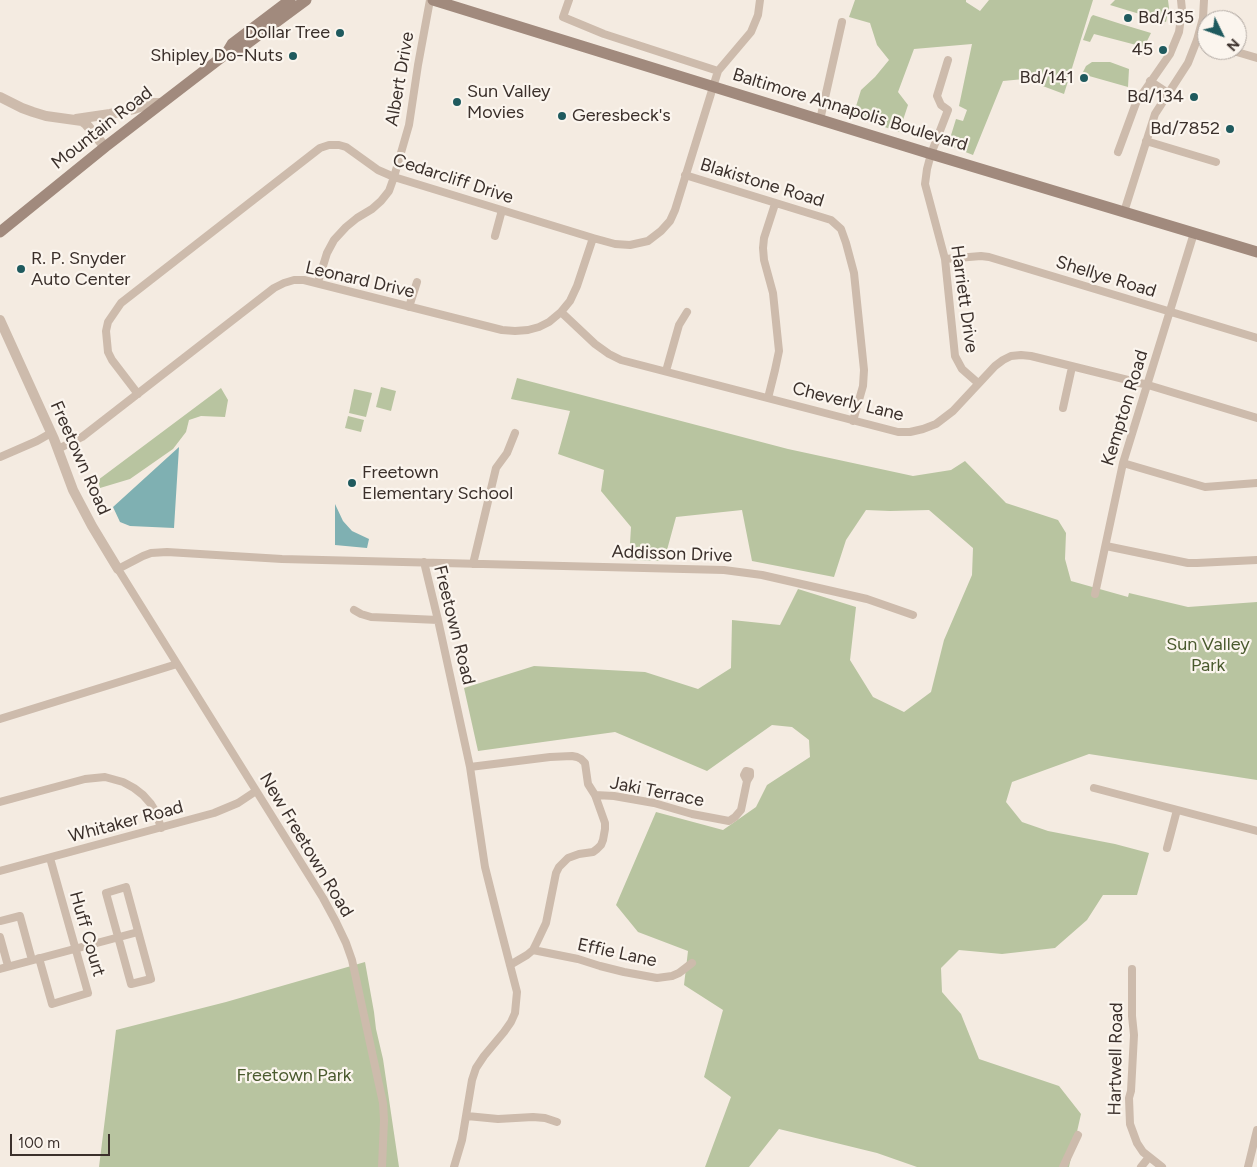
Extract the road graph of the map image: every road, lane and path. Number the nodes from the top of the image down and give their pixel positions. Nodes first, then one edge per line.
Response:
1 (290, 0) edge
2 (306, 0) edge
3 (432, 0) edge
4 (569, 0) edge
5 (760, 0) edge
6 (1181, 0) edge
7 (842, 22) dead end
8 (1197, 40) edge
9 (602, 43) junction
10 (226, 54) junction
11 (948, 60) dead end
12 (718, 71) junction
13 (1150, 81) junction
14 (713, 87) junction
15 (1168, 93) junction
16 (0, 96) edge
17 (162, 103) junction
18 (75, 119) junction
19 (820, 120) junction
20 (1146, 141) junction
21 (105, 148) junction
22 (1118, 152) dead end
23 (931, 154) junction
24 (1216, 162) dead end
25 (685, 175) junction
26 (394, 177) junction
27 (775, 204) junction
28 (502, 210) junction
29 (1124, 212) junction
30 (0, 232) edge
31 (1194, 233) junction
32 (495, 236) dead end
33 (593, 238) junction
34 (1257, 252) edge
35 (945, 260) junction
36 (318, 282) junction
37 (416, 282) dead end
38 (409, 307) junction
39 (1170, 311) junction
40 (561, 312) junction
41 (687, 312) dead end
42 (0, 320) edge
43 (1257, 338) edge
44 (1072, 367) junction
45 (666, 371) junction
46 (978, 383) junction
47 (1148, 385) junction
48 (138, 394) junction
49 (768, 398) junction
50 (1063, 408) dead end
51 (1257, 418) edge
52 (853, 421) junction
53 (51, 433) junction
54 (515, 433) dead end
55 (58, 449) junction
56 (0, 457) edge
57 (1123, 463) junction
58 (1257, 483) edge
59 (1106, 546) junction
60 (1257, 560) edge
61 (424, 562) junction
62 (473, 564) junction
63 (118, 569) junction
64 (1095, 594) dead end
65 (354, 610) dead end
66 (913, 615) dead end
67 (438, 620) junction
68 (177, 664) junction
69 (0, 719) edge
70 (470, 767) junction
71 (747, 781) dead end
72 (1094, 788) dead end
73 (256, 791) junction
74 (595, 795) junction
75 (0, 802) edge
76 (1177, 810) junction
77 (161, 828) junction
78 (1257, 831) edge
79 (1167, 848) dead end
80 (50, 858) junction
81 (0, 871) edge
82 (0, 921) edge
83 (138, 932) junction
84 (0, 937) edge
85 (118, 937) junction
86 (75, 948) junction
87 (533, 950) junction
88 (36, 959) junction
89 (692, 963) dead end
90 (510, 965) junction
91 (4, 967) edge
92 (1132, 969) dead end
93 (466, 1116) junction
94 (557, 1122) dead end
95 (1257, 1130) edge
96 (1078, 1135) dead end
97 (1149, 1157) junction
98 (1254, 1157) edge
99 (382, 1167) edge
100 (454, 1167) edge
101 (1063, 1167) edge
102 (1141, 1167) edge
103 (1162, 1167) edge
104 (1248, 1167) edge

1 - 10 main road, Mountain Road
2 - 10 main road, Mountain Road
3 - 9 main road, Baltimore Annapolis Boulevard
3 - 26 street, Albert Drive
4 - 9 street
5 - 12 street
6 - 13 street
7 - 19 street
8 - 15 street
9 - 12 street
9 - 14 main road, Baltimore Annapolis Boulevard
10 - 17 main road, Mountain Road
11 - 23 street, Harriett Drive
12 - 14 street, Cedarcliff Drive
13 - 15 street
13 - 22 street
14 - 19 main road, Baltimore Annapolis Boulevard
14 - 25 street, Cedarcliff Drive
15 - 20 street
16 - 18 street
17 - 18 street
17 - 21 main road, Mountain Road
18 - 21 street
19 - 23 main road, Baltimore Annapolis Boulevard
20 - 24 street
20 - 29 street
21 - 30 main road, Mountain Road
23 - 29 main road, Baltimore Annapolis Boulevard
23 - 35 street, Harriett Drive
25 - 27 street, Blakistone Road
25 - 33 street, Cedarcliff Drive
26 - 28 street, Cedarcliff Drive
26 - 36 street, Albert Drive
26 - 48 street, Cedarcliff Drive
27 - 49 street
27 - 52 street, Blakistone Road
28 - 32 street
28 - 33 street, Cedarcliff Drive
29 - 31 main road, Baltimore Annapolis Boulevard
31 - 34 main road, Baltimore Annapolis Boulevard
31 - 39 street, Kempton Road
33 - 40 street, Leonard Drive
35 - 39 street, Shellye Road
35 - 46 street, Harriett Drive
36 - 38 street, Leonard Drive
36 - 48 street, Leonard Drive
37 - 38 street
38 - 40 street, Leonard Drive
39 - 43 street, Shellye Road
39 - 47 street, Kempton Road
40 - 45 street, Cheverly Lane
41 - 45 street
42 - 53 street, Freetown Road
44 - 46 street, Cheverly Lane
44 - 47 street, Cheverly Lane
44 - 50 street
45 - 49 street, Cheverly Lane
46 - 52 street, Cheverly Lane
47 - 51 street, Cheverly Lane
47 - 57 street, Kempton Road
48 - 55 street, Leonard Drive
49 - 52 street, Cheverly Lane
53 - 55 street, Freetown Road
53 - 56 street
54 - 62 street
55 - 63 street, Freetown Road
57 - 58 street
57 - 59 street, Kempton Road
59 - 60 street
59 - 64 street, Kempton Road
61 - 62 street, Addisson Drive
61 - 63 street, Freetown Road
61 - 67 street, Freetown Road
62 - 66 street, Addisson Drive
63 - 68 street, New Freetown Road
65 - 67 street
67 - 70 street, Freetown Road
68 - 69 street
68 - 73 street, New Freetown Road
70 - 74 street, Jaki Terrace
70 - 90 street, Freetown Road
71 - 74 street, Jaki Terrace
72 - 76 street
73 - 77 street, Whitaker Road
73 - 99 street, New Freetown Road
74 - 87 street
75 - 77 street
76 - 78 street
76 - 79 street
77 - 80 street, Whitaker Road
80 - 81 street, Whitaker Road
80 - 86 street, Huff Court
82 - 88 street
83 - 85 street
83 - 85 street
83 - 85 street
84 - 91 street
85 - 86 street
86 - 88 street
86 - 88 street, Huff Court
87 - 89 street, Effie Lane
87 - 90 street
88 - 91 street
90 - 93 street, Freetown Road
92 - 97 street, Hartwell Road
93 - 94 street
93 - 100 street, Freetown Road
95 - 98 street
96 - 101 street
97 - 102 street
97 - 103 street, Hartwell Road
98 - 104 street

